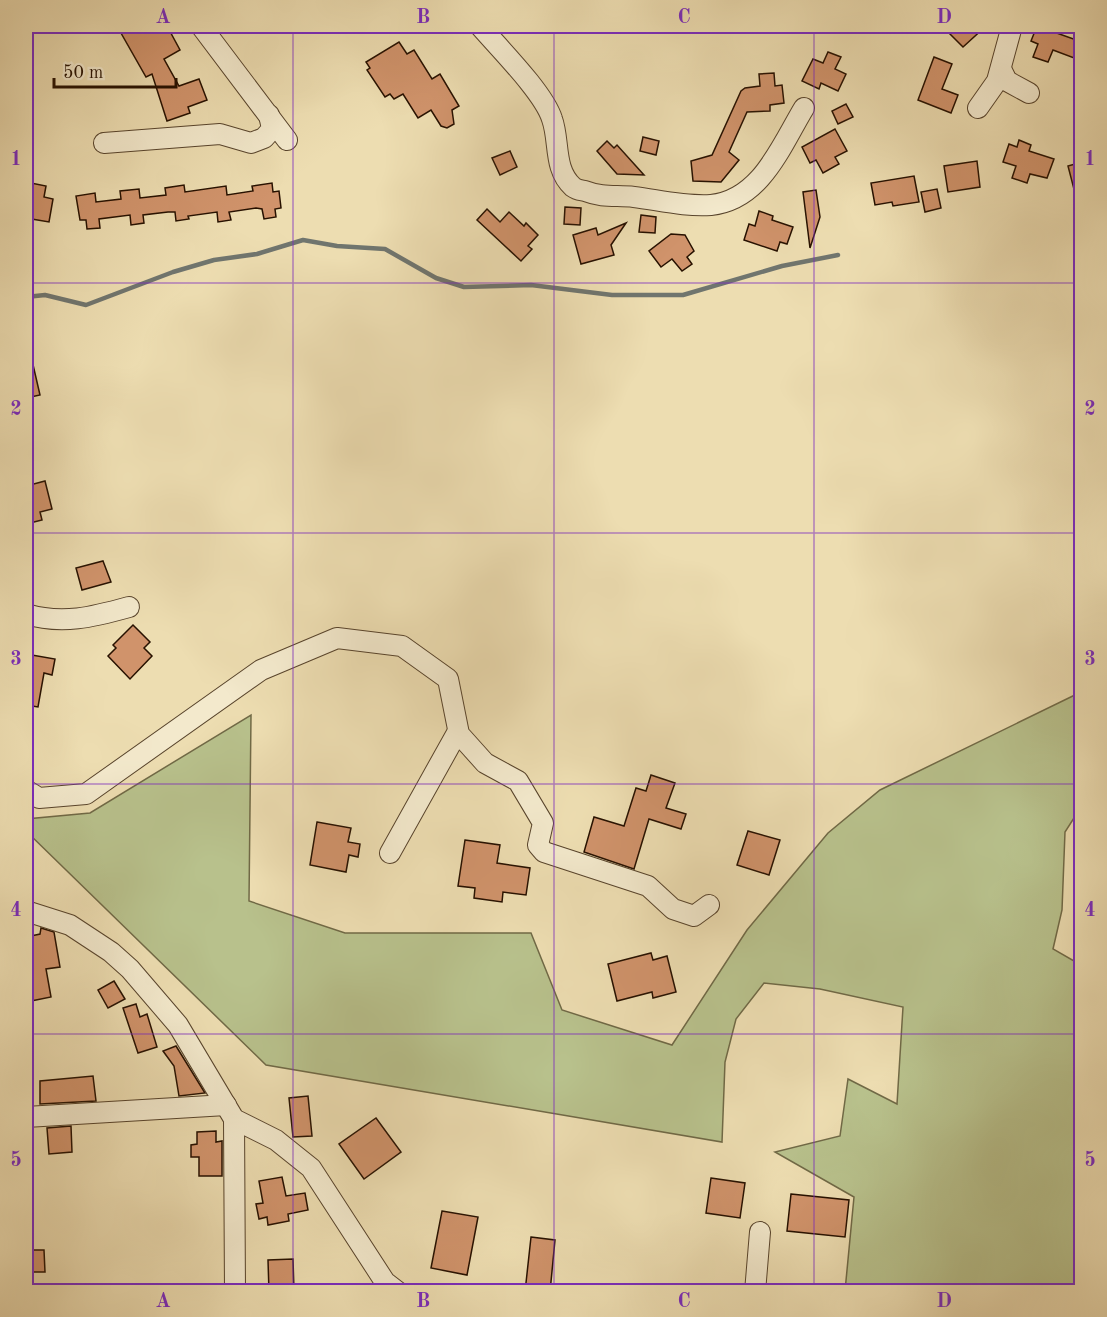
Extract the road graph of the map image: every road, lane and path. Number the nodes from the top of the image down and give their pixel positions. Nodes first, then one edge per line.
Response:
1 (201, 26) edge
2 (480, 26) edge
3 (1012, 26) edge
4 (1001, 69) junction
5 (1029, 93) dead end
6 (804, 108) dead end
7 (978, 108) dead end
8 (269, 115) junction
9 (287, 140) dead end
10 (104, 143) dead end
11 (129, 607) dead end
12 (26, 614) edge
13 (458, 731) junction
14 (26, 790) edge
15 (390, 853) dead end
16 (710, 905) dead end
17 (26, 911) edge
18 (230, 1112) junction
19 (26, 1117) edge
20 (760, 1232) dead end
21 (235, 1292) edge
22 (398, 1292) edge
23 (755, 1292) edge

1 - 8 street
2 - 6 street
3 - 4 street
4 - 5 street
4 - 7 street
8 - 9 street
8 - 10 street
11 - 12 street
13 - 14 street
13 - 15 street
13 - 16 street
17 - 18 street
18 - 19 street
18 - 21 street
18 - 22 street
20 - 23 street

